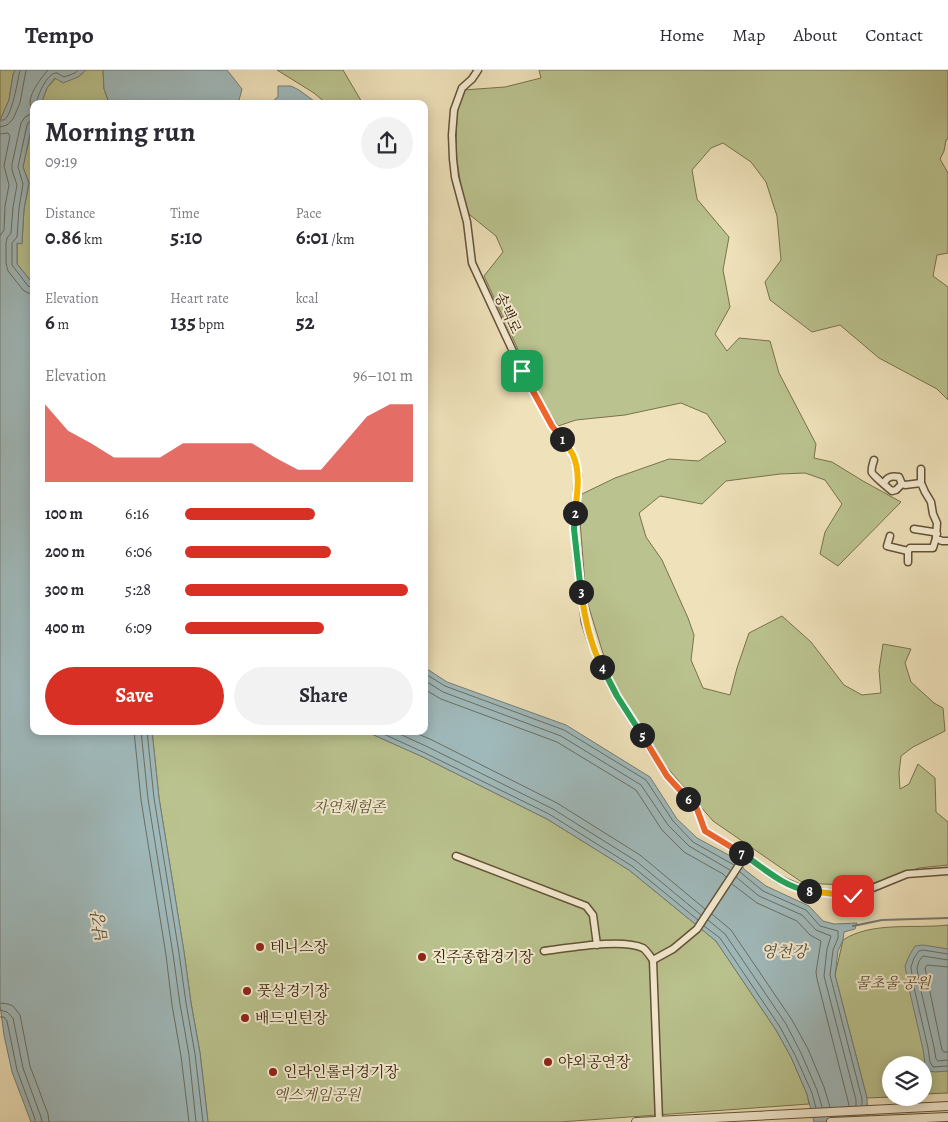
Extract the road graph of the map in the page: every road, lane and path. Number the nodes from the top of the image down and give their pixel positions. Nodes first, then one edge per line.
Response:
1 (478, 70) edge
2 (874, 460) dead end
3 (921, 470) dead end
4 (884, 483) junction
5 (921, 483) junction
6 (902, 484) junction
7 (914, 529) dead end
8 (890, 536) dead end
9 (936, 536) junction
10 (948, 541) edge
11 (908, 550) junction
12 (908, 562) dead end
13 (456, 856) dead end
14 (745, 856) junction
15 (948, 871) edge
16 (596, 945) junction
17 (544, 951) dead end
18 (653, 960) junction
19 (948, 1106) edge
20 (948, 1117) edge
21 (659, 1121) edge
22 (636, 1122) edge
23 (831, 1122) edge

1 - 14 street, 송백로
2 - 4 street
3 - 5 street
4 - 6 street
4 - 6 street
5 - 6 street
5 - 9 street
7 - 9 street
8 - 11 street
9 - 10 street
9 - 11 street
11 - 12 street
13 - 16 street
14 - 15 street, 송백로
14 - 18 street
16 - 17 street
16 - 18 street
18 - 21 street
19 - 21 street
20 - 23 street
21 - 22 street

